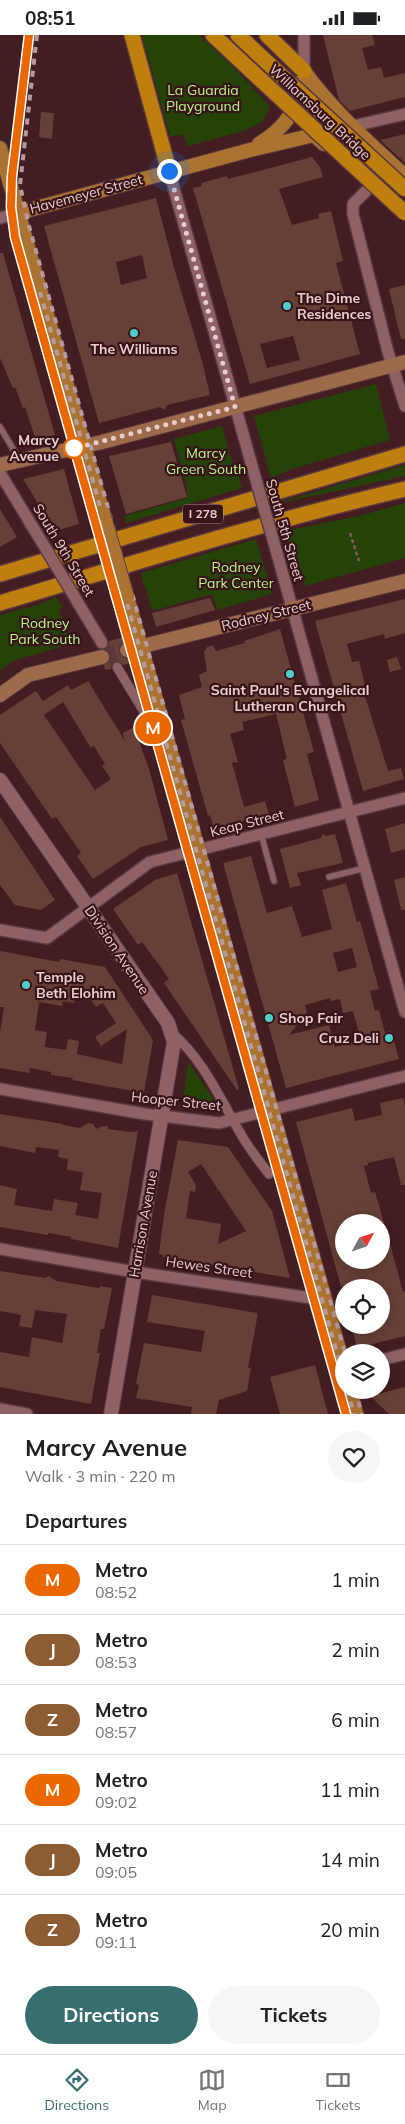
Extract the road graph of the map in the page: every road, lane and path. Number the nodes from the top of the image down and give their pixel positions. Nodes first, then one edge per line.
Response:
1 (132, 35) edge
2 (213, 35) edge
3 (238, 35) edge
4 (267, 35) edge
5 (304, 35) edge
6 (304, 71) junction
7 (405, 114) edge
8 (352, 126) junction
9 (314, 135) junction
10 (0, 148) edge
11 (250, 150) junction
12 (169, 171) junction
13 (405, 176) edge
14 (368, 189) junction
15 (405, 189) edge
16 (18, 213) junction
17 (405, 213) edge
18 (0, 218) edge
19 (405, 222) edge
20 (399, 363) edge
21 (405, 406) edge
22 (235, 407) junction
23 (0, 427) edge
24 (84, 447) junction
25 (405, 454) edge
26 (20, 461) junction
27 (0, 465) edge
28 (0, 473) edge
29 (405, 489) edge
30 (352, 535) dead end
31 (360, 561) dead end
32 (0, 574) edge
33 (405, 581) edge
34 (0, 603) edge
35 (292, 609) junction
36 (134, 649) junction
37 (102, 650) joint
38 (117, 667) tunnel mouth
39 (0, 695) edge
40 (166, 739) junction
41 (0, 780) edge
42 (405, 797) edge
43 (349, 812) junction
44 (261, 835) junction
45 (198, 850) junction
46 (364, 868) junction
47 (329, 877) dead end
48 (274, 881) dead end
49 (89, 908) junction
50 (0, 930) edge
51 (405, 1012) edge
52 (172, 1033) junction
53 (405, 1076) edge
54 (0, 1089) edge
55 (271, 1110) junction
56 (162, 1116) junction
57 (233, 1120) junction
58 (269, 1174) dead end
59 (0, 1249) edge
60 (135, 1272) junction
61 (325, 1299) junction
62 (338, 1344) edge
63 (405, 1354) edge
64 (390, 1358) edge
65 (353, 1399) edge
66 (0, 1409) edge
67 (357, 1411) edge
68 (27, 1414) edge
69 (111, 1414) edge

1 - 12 highway
2 - 17 highway, Williamsburg Bridge, bridge
3 - 15 highway, Williamsburg Bridge, bridge
4 - 6 highway
5 - 6 street
6 - 8 main road
6 - 11 main road
7 - 8 street, Havemeyer Street
8 - 9 street, Havemeyer Street
8 - 13 main road
9 - 11 main road, Havemeyer Street
9 - 14 main road
10 - 16 main road
11 - 12 main road, Havemeyer Street
12 - 16 main road, Havemeyer Street
12 - 22 street, South 5th Street
14 - 19 main road
14 - 20 street
16 - 18 street, Havemeyer Street
16 - 24 main road
20 - 21 street
20 - 22 main road
22 - 24 main road
22 - 35 street, South 5th Street, bridge
23 - 26 lane
24 - 26 main road
24 - 36 main road, bridge
25 - 32 highway, I 278
26 - 27 main road
28 - 37 street, South 9th Street, bridge
29 - 34 highway, I 278
30 - 31 path
33 - 35 main road, Rodney Street
35 - 36 main road, Rodney Street
35 - 43 street, South 5th Street
36 - 40 main road
37 - 39 main road
38 - 40 street
40 - 45 main road
41 - 49 street, Division Avenue
42 - 43 street, Keap Street
43 - 44 street, Keap Street
43 - 46 street, South 5th Street
44 - 45 street, Keap Street
44 - 48 lane
45 - 49 street, Keap Street
45 - 55 main road
46 - 47 lane
46 - 51 street, South 5th Street
49 - 50 street, Keap Street
49 - 52 street, Division Avenue
52 - 56 street, Harrison Avenue
52 - 57 street, Division Avenue
53 - 55 street, Hooper Street
54 - 56 street, Hooper Street
55 - 57 street, Hooper Street
55 - 61 main road
56 - 57 street, Hooper Street
56 - 60 street, Harrison Avenue
57 - 58 street, Division Avenue
59 - 60 street, Hewes Street
60 - 61 street, Hewes Street
60 - 69 street, Harrison Avenue
61 - 62 main road
63 - 64 street
65 - 67 main road
66 - 68 street

